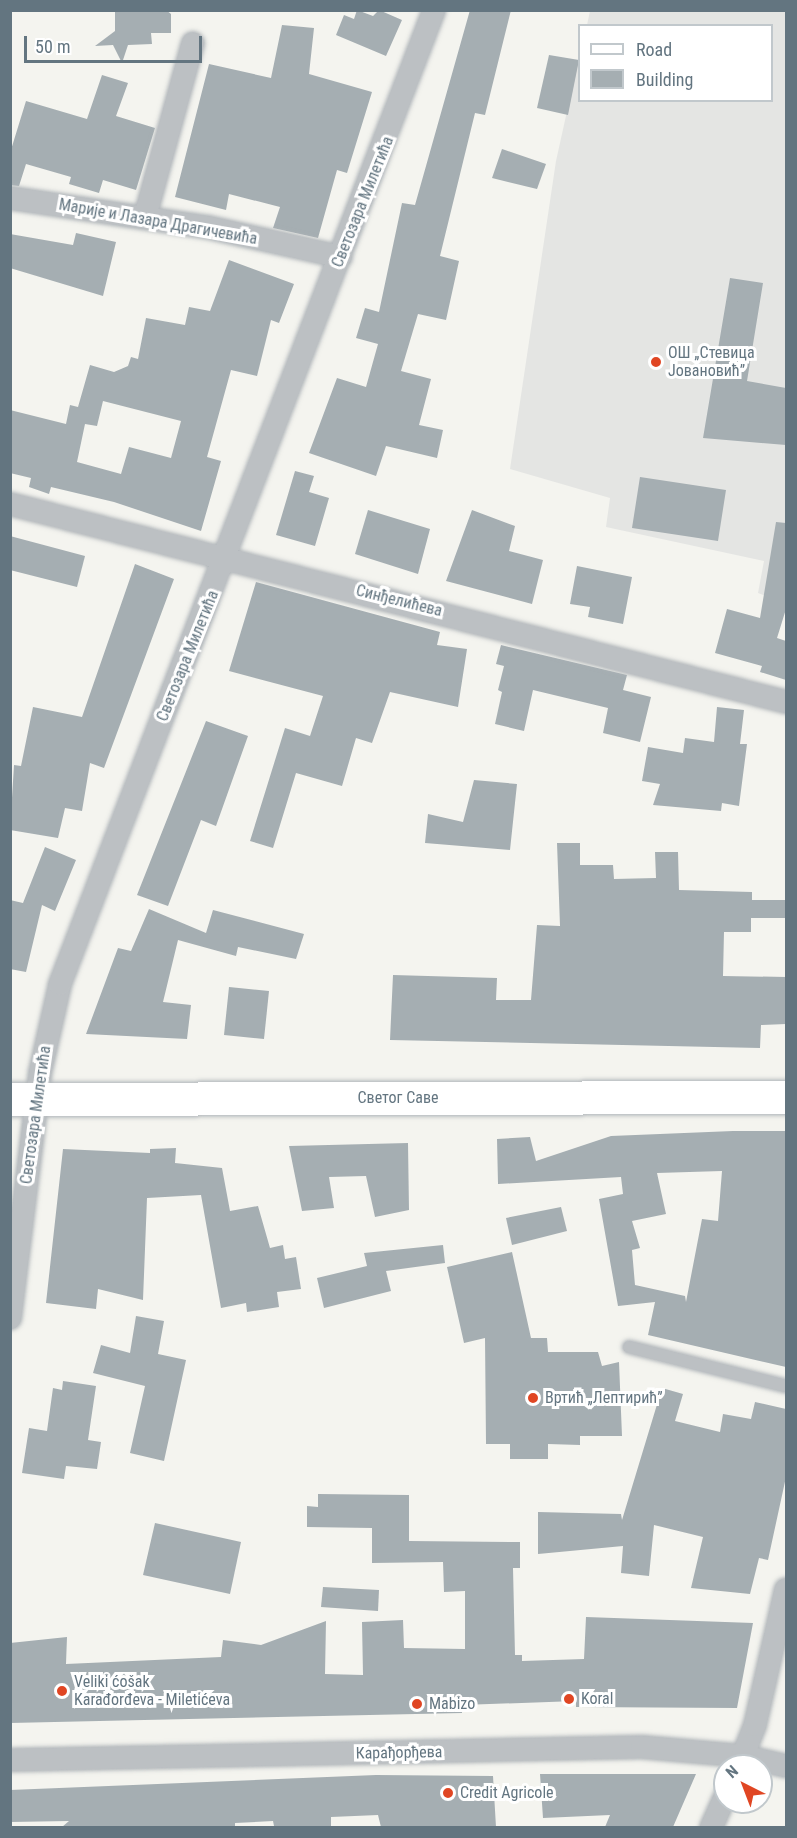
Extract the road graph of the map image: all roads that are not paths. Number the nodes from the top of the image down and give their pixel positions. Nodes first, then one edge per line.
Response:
1 (434, 10) edge
2 (193, 43) dead end
3 (10, 198) edge
4 (145, 218) junction
5 (341, 257) junction
6 (10, 504) edge
7 (226, 560) junction
8 (786, 702) edge
9 (786, 1097) edge
10 (24, 1100) edge
11 (10, 1318) edge
12 (629, 1347) dead end
13 (786, 1386) edge
14 (786, 1589) edge
15 (743, 1754) edge
16 (713, 1757) edge
17 (10, 1760) edge

1 - 5 street, Светозара Милетића
2 - 4 street
3 - 4 street, Марије и Лазара Драгичевића
4 - 5 street, Марије и Лазара Драгичевића
5 - 7 street, Светозара Милетића
6 - 7 street, Синђелићева
7 - 8 street, Синђелићева
7 - 10 street, Светозара Милетића
9 - 10 street, Светог Саве
10 - 11 street, Светозара Милетића
12 - 13 lane
14 - 15 street
16 - 17 street, Карађорђева

